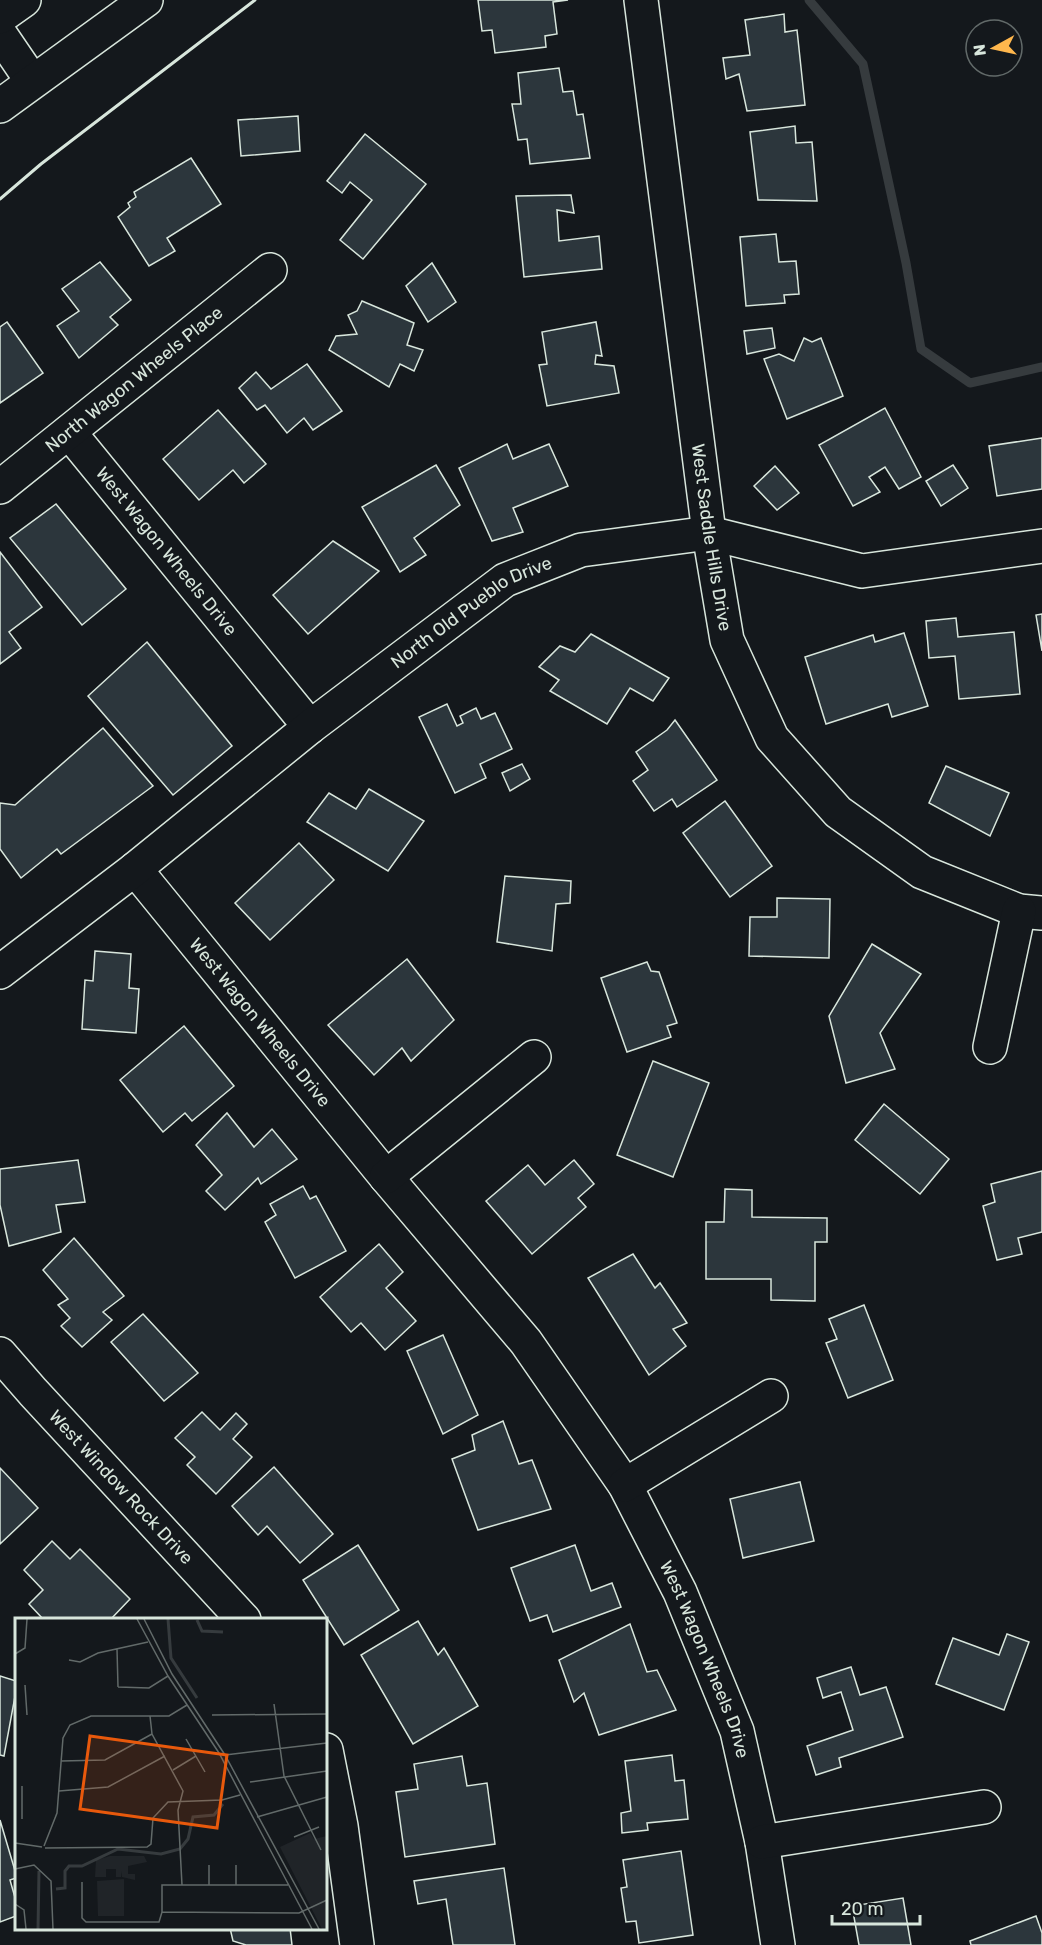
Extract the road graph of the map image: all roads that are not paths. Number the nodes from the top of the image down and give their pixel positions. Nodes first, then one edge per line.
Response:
1 (24, 0) edge
2 (146, 0) edge
3 (641, 0) edge
4 (0, 17) edge
5 (0, 34) edge
6 (32, 81) junction
7 (0, 106) edge
8 (270, 270) dead end
9 (69, 432) junction
10 (0, 487) edge
11 (709, 533) junction
12 (1042, 546) edge
13 (310, 727) junction
14 (135, 868) junction
15 (1030, 912) edge
16 (0, 972) edge
17 (990, 1047) dead end
18 (534, 1057) dead end
19 (386, 1177) junction
20 (0, 1354) edge
21 (771, 1396) dead end
22 (625, 1485) junction
23 (242, 1618) edge
24 (327, 1755) edge
25 (984, 1807) dead end
26 (762, 1842) junction
27 (357, 1945) edge
28 (778, 1945) edge

1 - 4 street
2 - 6 street
3 - 11 street, West Saddle Hills Drive
5 - 6 street
6 - 7 street
8 - 9 street, North Wagon Wheels Place
9 - 10 street, North Wagon Wheels Place
9 - 13 street, West Wagon Wheels Drive
11 - 12 street, North Old Pueblo Drive
11 - 13 street, North Old Pueblo Drive
11 - 15 street, West Saddle Hills Drive
13 - 14 street, North Old Pueblo Drive
14 - 16 street, North Old Pueblo Drive
14 - 19 street, West Wagon Wheels Drive
15 - 17 street
18 - 19 street
19 - 22 street, West Wagon Wheels Drive
20 - 23 street, West Window Rock Drive
21 - 22 street
22 - 26 street, West Wagon Wheels Drive
24 - 27 street
25 - 26 street
26 - 28 street, West Wagon Wheels Drive

